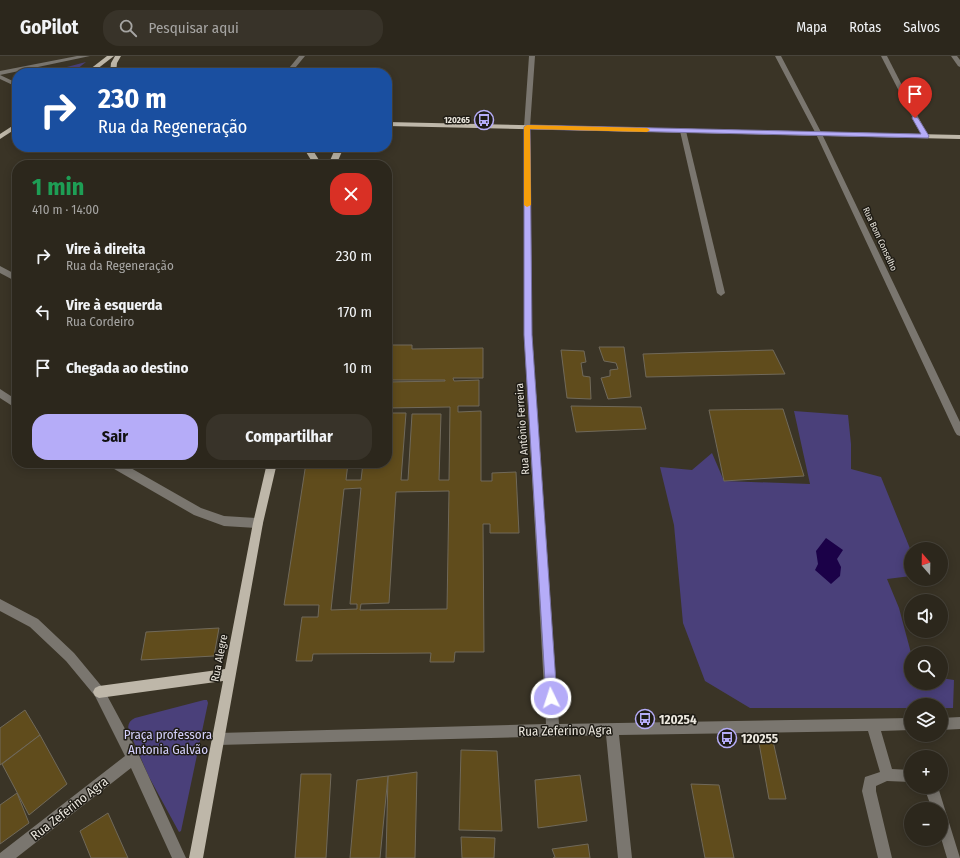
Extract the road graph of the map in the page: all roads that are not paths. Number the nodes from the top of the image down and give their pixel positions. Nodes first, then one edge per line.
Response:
1 (87, 56) edge
2 (110, 56) edge
3 (118, 56) edge
4 (302, 56) edge
5 (532, 56) edge
6 (778, 56) edge
7 (884, 56) edge
8 (954, 56) edge
9 (960, 65) edge
10 (26, 68) edge
11 (94, 68) edge
12 (114, 68) edge
13 (292, 68) edge
14 (12, 71) edge
15 (0, 73) edge
16 (0, 77) edge
17 (12, 83) edge
18 (392, 125) edge
19 (527, 127) junction
20 (12, 129) edge
21 (683, 131) junction
22 (820, 134) junction
23 (925, 136) junction
24 (0, 137) edge
25 (960, 137) edge
26 (0, 268) edge
27 (12, 276) edge
28 (722, 293) dead end
29 (0, 393) edge
30 (12, 401) edge
31 (960, 432) edge
32 (122, 468) edge
33 (271, 468) edge
34 (258, 523) junction
35 (0, 605) edge
36 (230, 674) junction
37 (99, 692) junction
38 (960, 723) edge
39 (904, 724) edge
40 (948, 724) edge
41 (873, 725) junction
42 (612, 729) junction
43 (553, 730) junction
44 (218, 739) junction
45 (133, 758) junction
46 (887, 775) junction
47 (904, 776) edge
48 (948, 839) edge
49 (5, 858) edge
50 (179, 858) edge
51 (196, 858) edge
52 (624, 858) edge
53 (885, 858) edge
54 (954, 858) edge

1 - 10 street
2 - 11 main road
3 - 12 main road
4 - 13 street
5 - 19 street, Rua Antônio Ferreira
6 - 22 street, Rua Bom Conselho
7 - 23 street
8 - 9 street
14 - 15 street
16 - 17 street
18 - 19 main road
19 - 21 main road
19 - 43 street, Rua Antônio Ferreira
20 - 24 main road
21 - 22 main road
21 - 28 street
22 - 23 main road
22 - 31 street, Rua Bom Conselho
23 - 25 main road
26 - 27 street
29 - 30 street
32 - 34 street
33 - 34 main road, Rua Alegre
34 - 36 main road, Rua Alegre
35 - 37 street
36 - 37 main road
36 - 44 main road, Rua Alegre
37 - 45 street
38 - 40 street
39 - 41 street, Rua Zeferino Agra
41 - 42 street, Rua Zeferino Agra
41 - 46 street
42 - 43 street, Rua Zeferino Agra
42 - 52 street
43 - 44 street, Rua Zeferino Agra
44 - 51 main road, Rua Alegre
45 - 49 street, Rua Zeferino Agra
45 - 50 street
46 - 47 street
46 - 53 street
48 - 54 street

